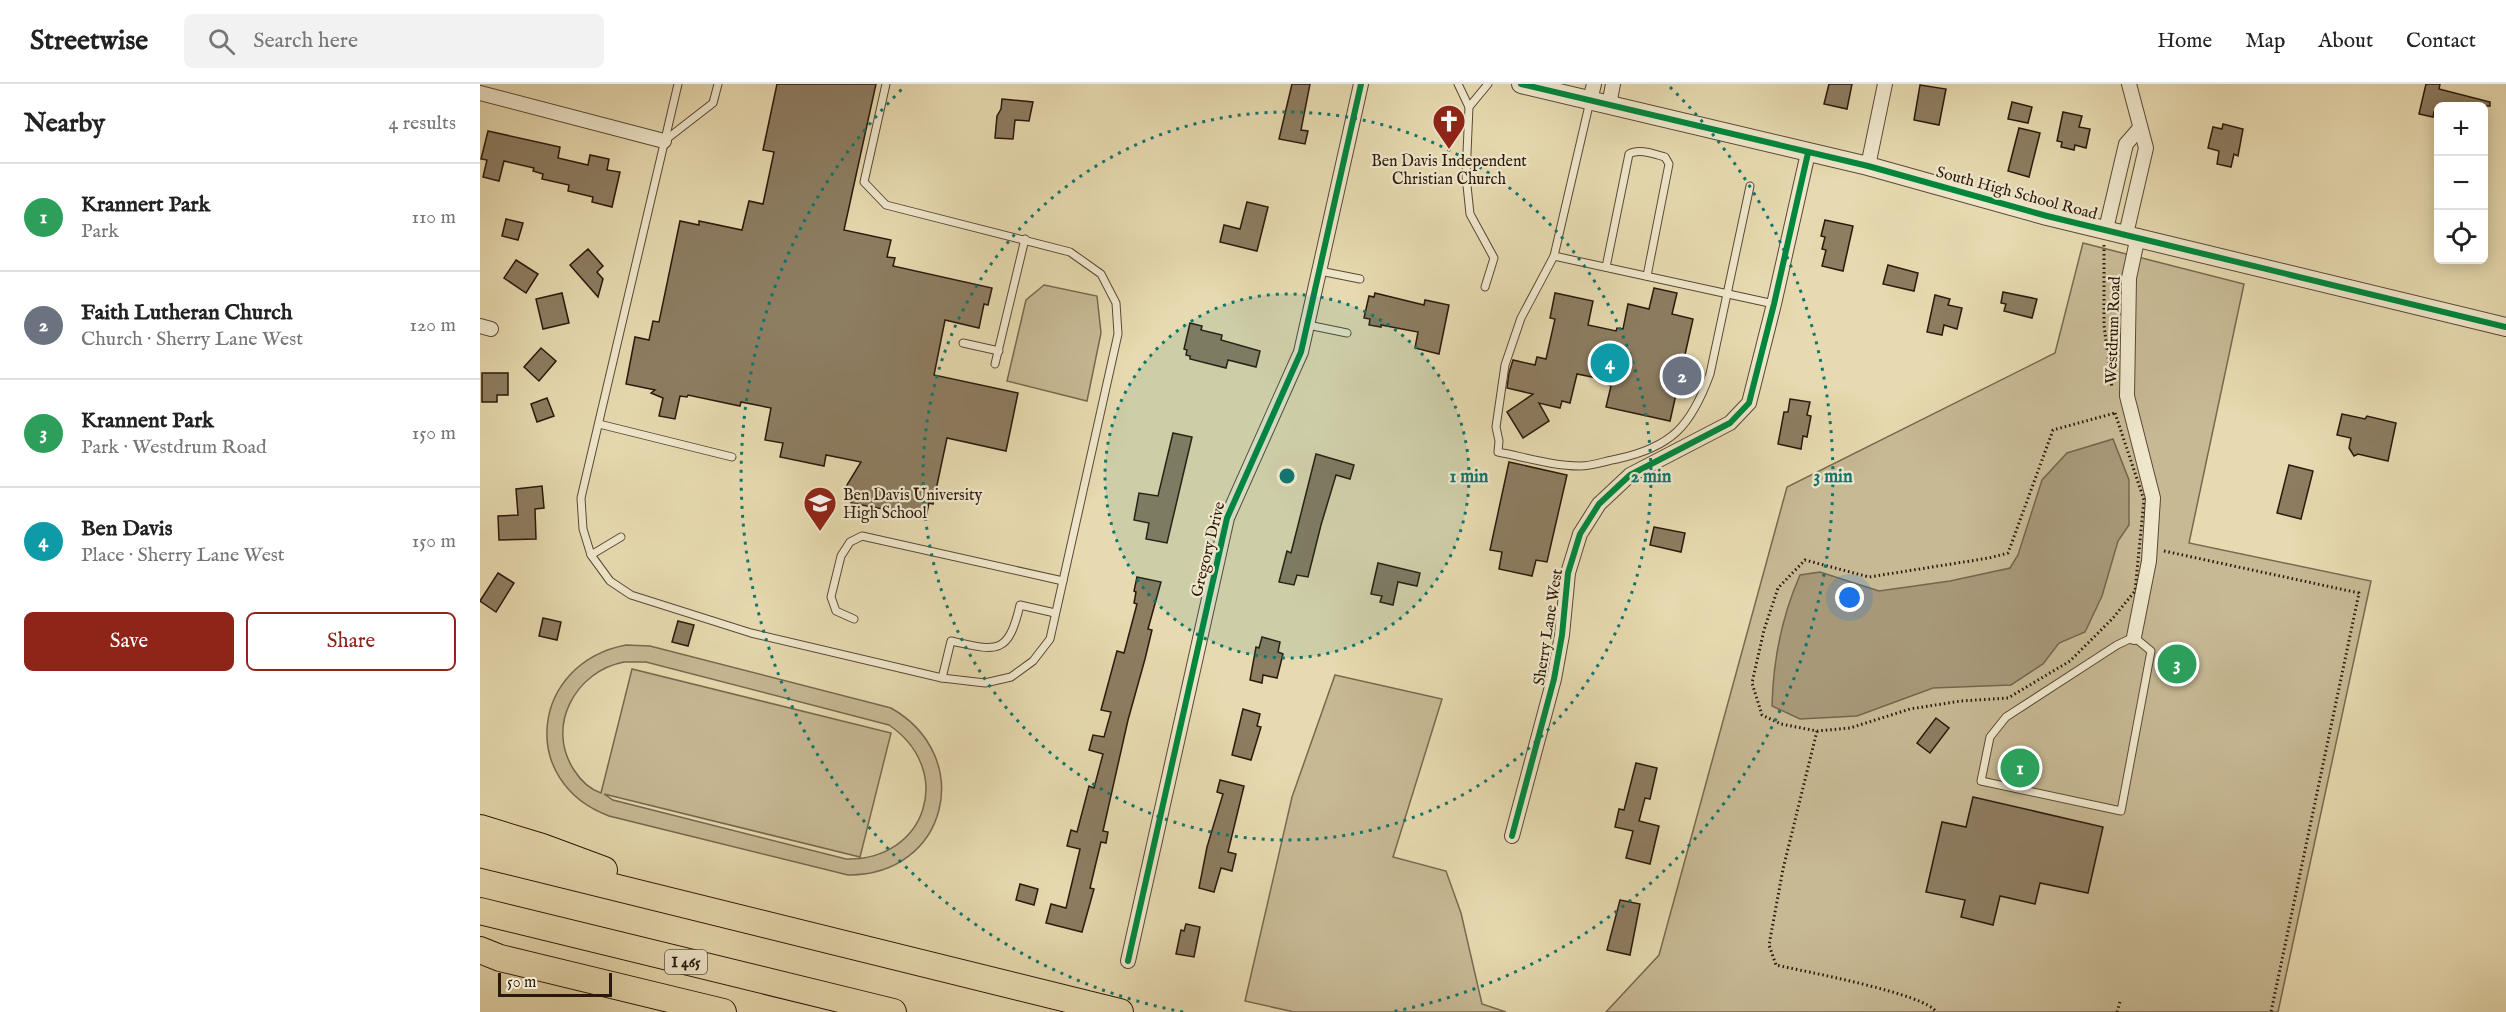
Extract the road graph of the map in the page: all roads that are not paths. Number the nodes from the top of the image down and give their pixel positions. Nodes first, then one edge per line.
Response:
1 (678, 84) edge
2 (718, 84) edge
3 (886, 84) edge
4 (1361, 84) edge
5 (1458, 84) edge
6 (1488, 84) edge
7 (1521, 84) edge
8 (1614, 84) edge
9 (1885, 84) edge
10 (2129, 84) edge
11 (1592, 92) edge
12 (480, 93) edge
13 (1609, 105) junction
14 (1468, 107) junction
15 (2140, 128) junction
16 (664, 141) junction
17 (1808, 153) junction
18 (1868, 166) junction
19 (1750, 186) dead end
20 (2132, 235) junction
21 (2105, 236) junction
22 (1025, 239) junction
23 (1554, 256) junction
24 (1606, 267) junction
25 (1320, 271) junction
26 (1647, 276) junction
27 (1360, 279) dead end
28 (1485, 286) dead end
29 (1729, 294) junction
30 (1774, 304) junction
31 (1308, 325) junction
32 (2506, 327) edge
33 (1347, 333) dead end
34 (963, 343) dead end
35 (999, 351) junction
36 (995, 364) dead end
37 (598, 424) junction
38 (732, 457) dead end
39 (621, 537) dead end
40 (591, 555) junction
41 (1063, 581) junction
42 (1055, 613) junction
43 (854, 619) dead end
44 (2134, 637) junction
45 (942, 678) junction
46 (480, 828) edge
47 (1512, 836) dead end
48 (480, 854) edge
49 (480, 911) edge
50 (711, 911) junction
51 (487, 955) edge
52 (1128, 961) dead end
53 (723, 1012) edge
54 (892, 1012) edge
55 (1120, 1012) edge

1 - 16 lane
2 - 16 lane
3 - 22 lane
4 - 25 street, Gregory Drive
5 - 14 lane
6 - 14 lane
7 - 11 street, South High School Road
8 - 13 street
9 - 18 street
10 - 15 street
11 - 13 street, South High School Road
11 - 23 lane
12 - 16 street
13 - 17 street, South High School Road
14 - 28 lane
15 - 20 street, Westdrum Road
15 - 21 street
16 - 37 lane
17 - 18 street, South High School Road
17 - 30 street, Sherry Lane West
18 - 21 street, South High School Road
19 - 29 lane
20 - 21 street, South High School Road
20 - 32 street, South High School Road
20 - 44 street, Westdrum Road
22 - 35 lane
22 - 41 lane
23 - 24 lane
23 - 29 lane
24 - 26 lane
24 - 26 lane
25 - 27 lane
25 - 31 street, Gregory Drive
26 - 29 lane
29 - 30 lane
30 - 47 street, Sherry Lane West
31 - 33 lane
31 - 52 street, Gregory Drive
34 - 35 lane
35 - 36 lane
37 - 38 lane
37 - 40 lane
39 - 40 lane
40 - 45 lane
41 - 42 lane
41 - 43 lane
42 - 45 lane
42 - 45 lane
44 - 44 lane
46 - 50 highway
48 - 50 highway
49 - 54 highway, I 465
50 - 55 highway
51 - 53 highway

